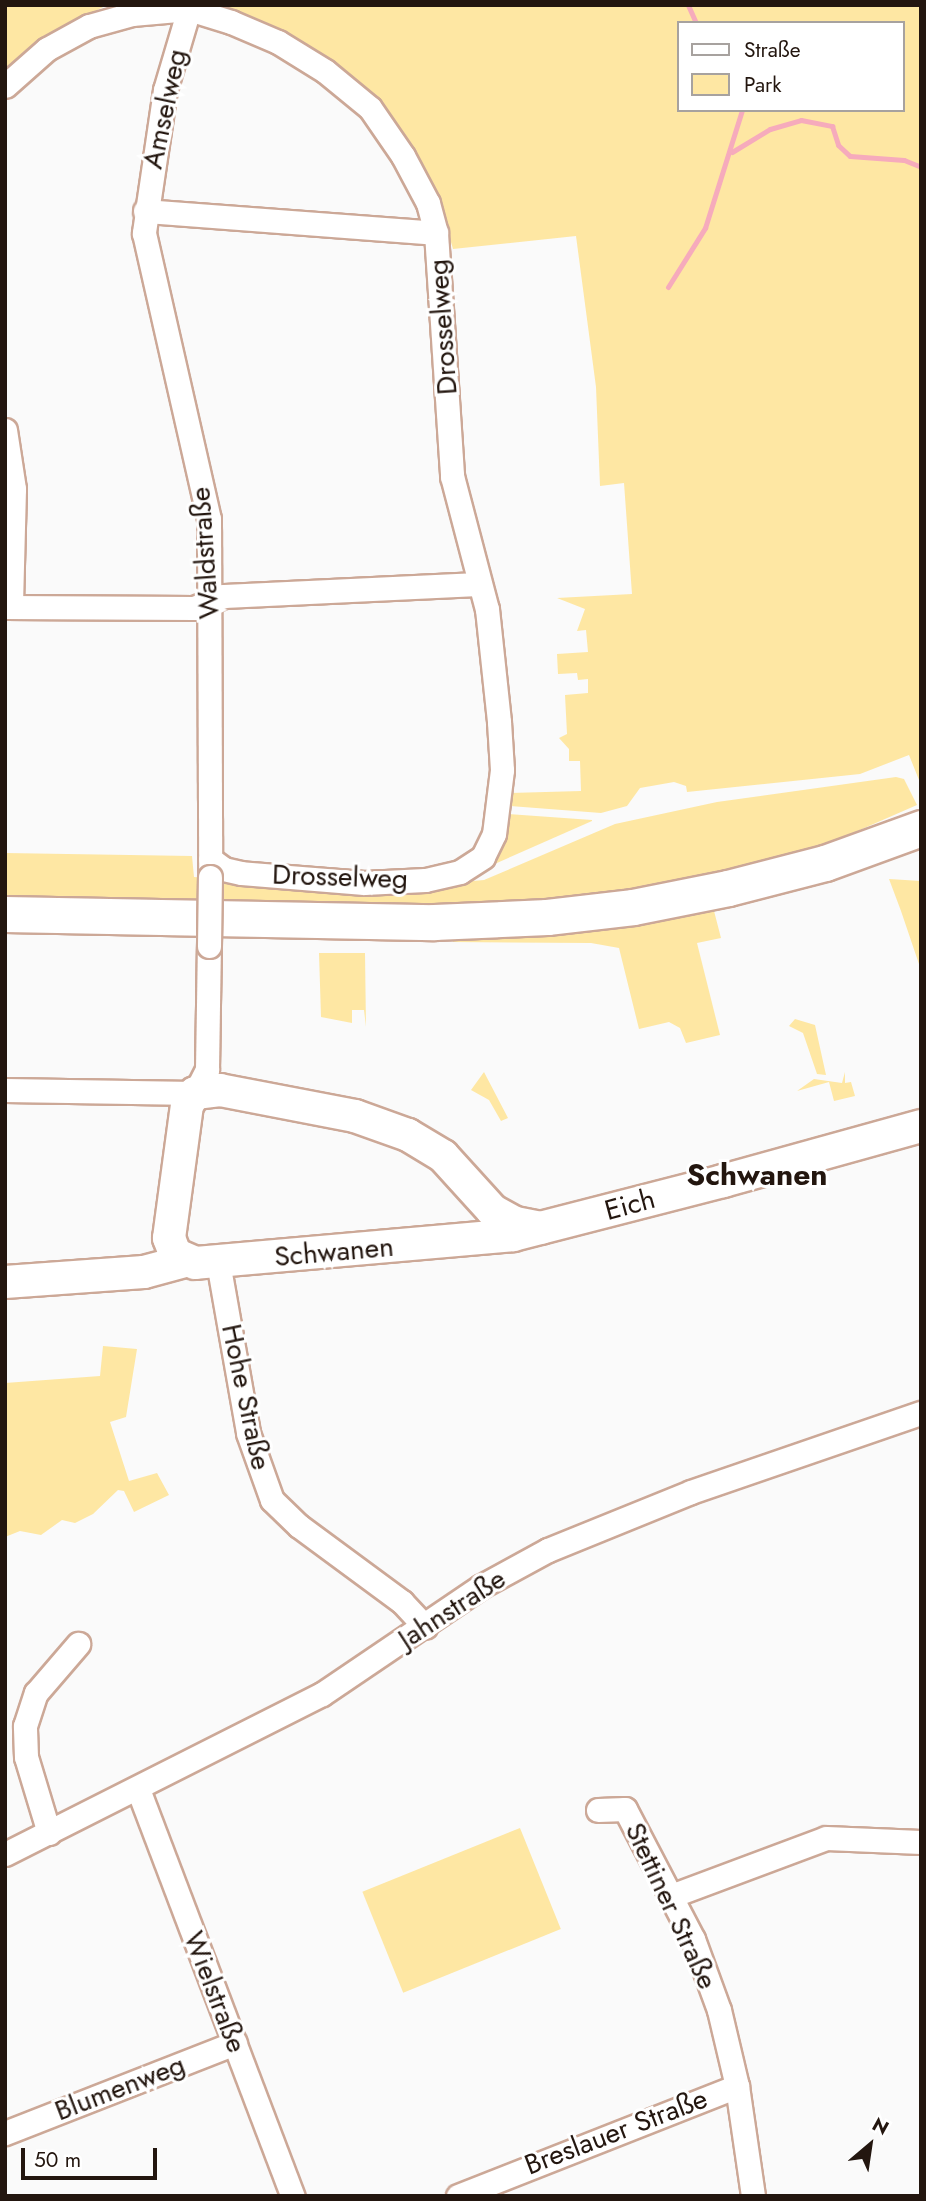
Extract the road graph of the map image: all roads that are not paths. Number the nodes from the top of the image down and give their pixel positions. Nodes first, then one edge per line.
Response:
1 (189, 9) junction
2 (5, 86) edge
3 (145, 211) junction
4 (436, 233) junction
5 (5, 430) edge
6 (478, 584) junction
7 (212, 601) junction
8 (8, 607) edge
9 (917, 830) edge
10 (210, 868) junction
11 (5, 914) edge
12 (5, 1090) edge
13 (195, 1093) junction
14 (921, 1126) edge
15 (492, 1210) junction
16 (541, 1228) junction
17 (483, 1240) junction
18 (177, 1249) junction
19 (218, 1262) junction
20 (5, 1282) edge
21 (921, 1413) edge
22 (425, 1627) junction
23 (78, 1644) dead end
24 (138, 1789) junction
25 (598, 1810) dead end
26 (49, 1833) junction
27 (921, 1842) edge
28 (5, 1854) edge
29 (671, 1896) junction
30 (234, 2043) junction
31 (737, 2086) junction
32 (5, 2133) edge
33 (292, 2195) edge
34 (458, 2196) edge
35 (753, 2196) edge

1 - 2 street, Amselweg
1 - 3 street, Amselweg
1 - 4 street, Amselweg
3 - 4 street, Drosselweg
3 - 7 street, Waldstraße
4 - 6 street, Drosselweg
5 - 8 street
6 - 7 street
6 - 10 street, Drosselweg
7 - 8 street
7 - 10 street, Waldstraße
9 - 11 main road
10 - 13 street, Waldstraße, bridge
12 - 13 street
13 - 15 street
13 - 18 street
14 - 16 street, Eich
15 - 16 street
15 - 17 street
16 - 17 street, Eich
17 - 19 street, Schwanen
18 - 19 street, Schwanen
18 - 20 street
19 - 22 street, Hohe Straße
21 - 22 street, Jahnstraße
22 - 24 street, Jahnstraße
23 - 26 street
24 - 26 street, Jahnstraße
24 - 30 street, Wielstraße
25 - 29 street, Stettiner Straße
26 - 28 street, Jahnstraße
27 - 29 street
29 - 31 street, Stettiner Straße
30 - 32 street, Blumenweg
30 - 33 street, Wielstraße
31 - 34 street, Breslauer Straße
31 - 35 street, Stettiner Straße

